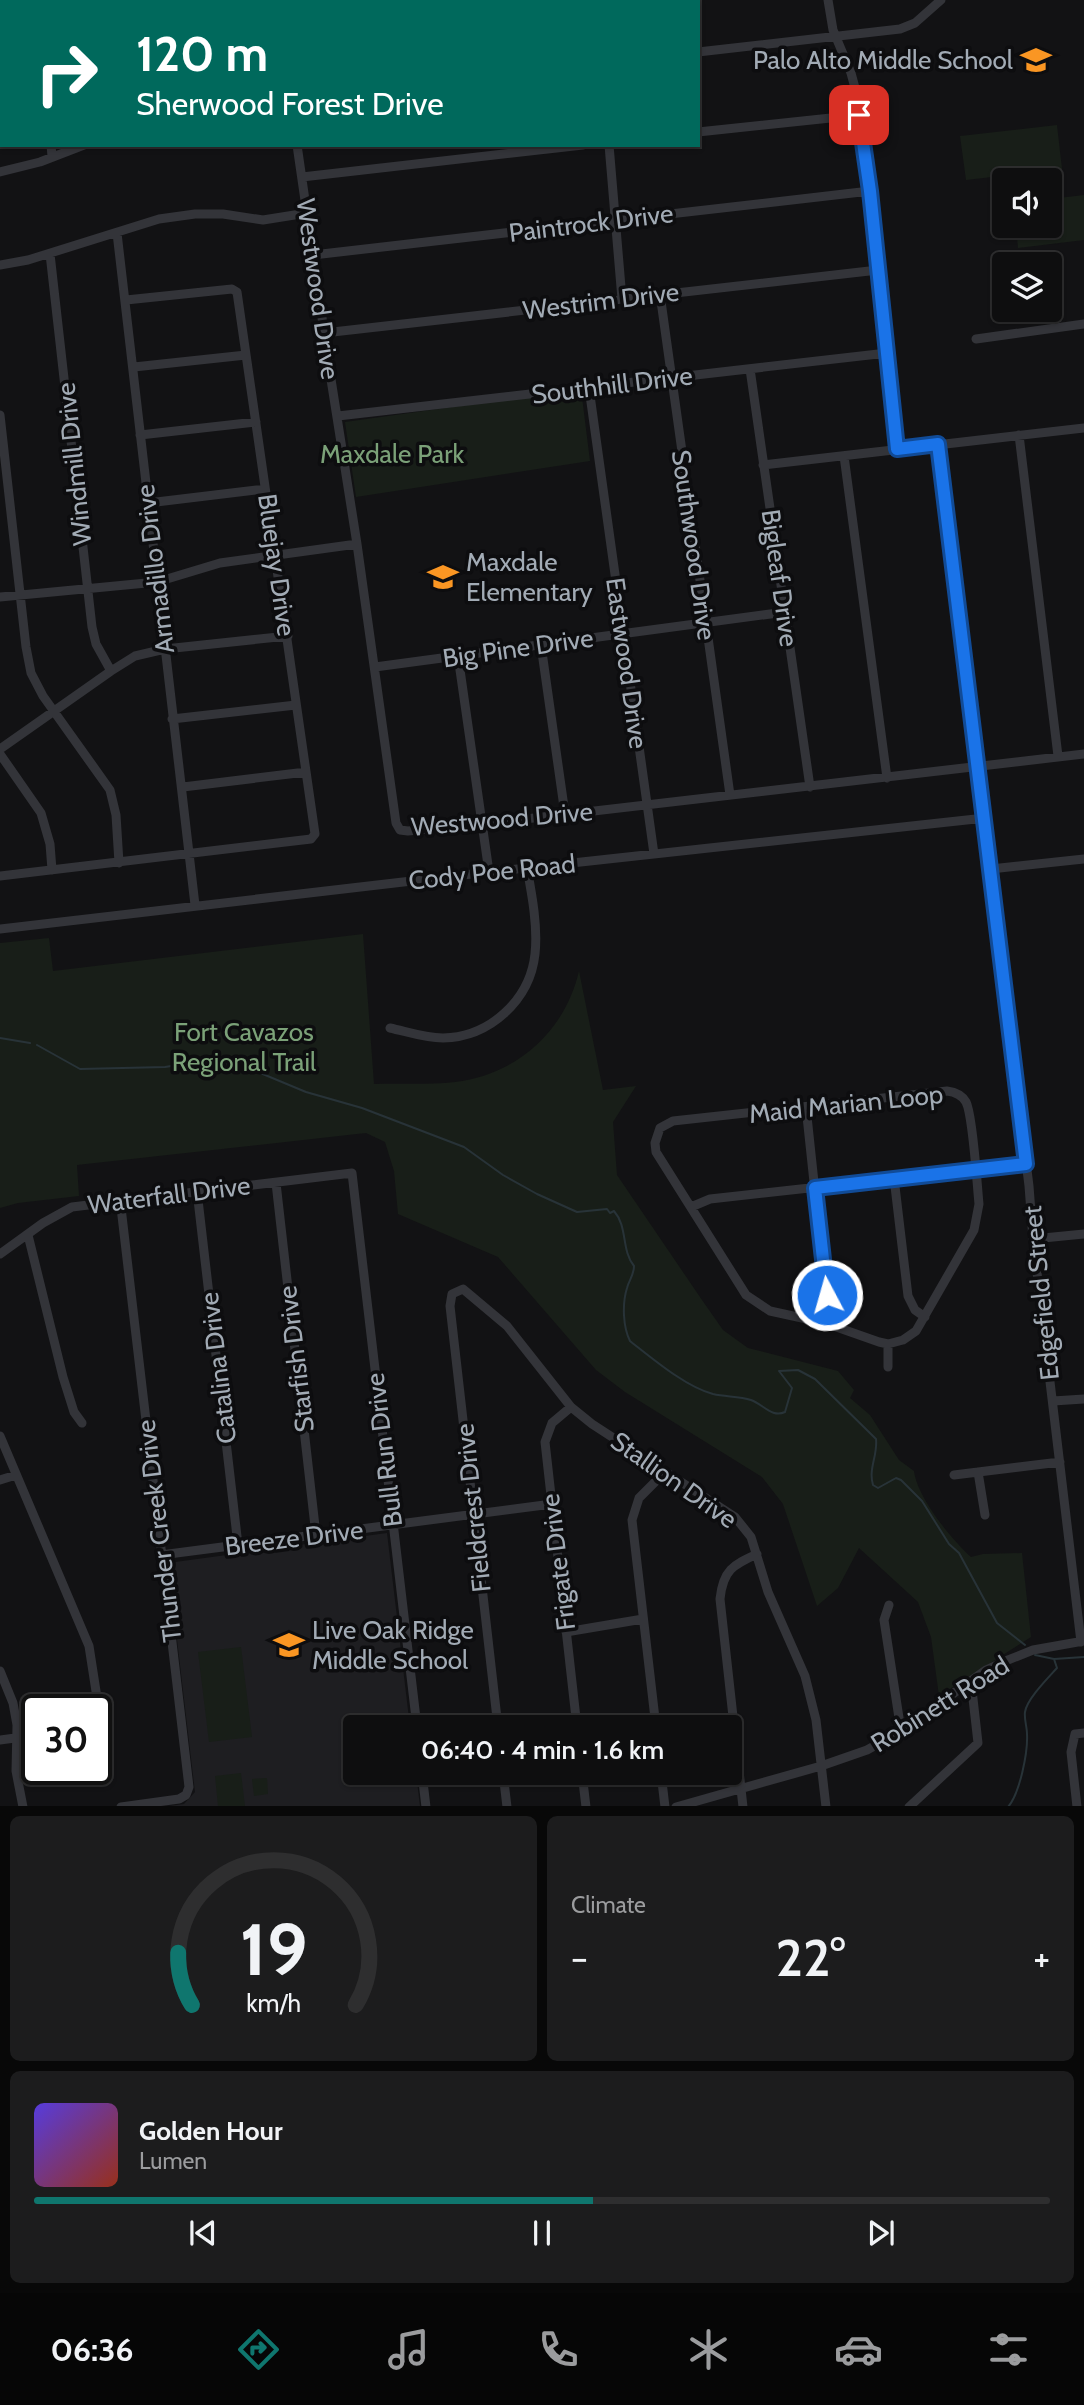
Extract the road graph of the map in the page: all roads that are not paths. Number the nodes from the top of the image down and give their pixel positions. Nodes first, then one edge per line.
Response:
1 (828, 0) edge
2 (936, 1) edge
3 (835, 37) junction
4 (700, 52) edge
5 (859, 115) junction
6 (700, 132) edge
7 (51, 147) edge
8 (78, 147) edge
9 (297, 147) edge
10 (565, 147) edge
11 (609, 147) edge
12 (52, 156) junction
13 (0, 172) edge
14 (302, 177) junction
15 (870, 191) junction
16 (307, 213) junction
17 (615, 220) junction
18 (117, 233) junction
19 (50, 254) junction
20 (313, 255) junction
21 (0, 265) edge
22 (878, 270) junction
23 (660, 295) junction
24 (622, 299) junction
25 (126, 300) junction
26 (1084, 324) edge
27 (324, 333) junction
28 (976, 339) dead end
29 (887, 353) junction
30 (246, 355) junction
31 (134, 367) junction
32 (750, 369) junction
33 (670, 378) junction
34 (589, 388) junction
35 (0, 415) edge
36 (338, 416) junction
37 (256, 422) junction
38 (1084, 428) edge
39 (140, 435) junction
40 (1019, 435) junction
41 (938, 444) junction
42 (897, 449) junction
43 (844, 456) junction
44 (764, 464) junction
45 (265, 489) junction
46 (148, 503) junction
47 (357, 544) junction
48 (275, 556) junction
49 (157, 582) junction
50 (87, 587) junction
51 (21, 594) junction
52 (0, 597) edge
53 (785, 612) junction
54 (706, 623) junction
55 (624, 634) junction
56 (288, 636) junction
57 (541, 645) junction
58 (165, 649) junction
59 (458, 656) junction
60 (375, 667) junction
61 (111, 671) junction
62 (296, 705) junction
63 (54, 712) junction
64 (172, 719) junction
65 (0, 752) edge
66 (1084, 754) edge
67 (1058, 756) junction
68 (977, 766) junction
69 (306, 772) junction
70 (887, 778) junction
71 (183, 787) junction
72 (810, 787) junction
73 (730, 795) junction
74 (646, 805) junction
75 (565, 814) junction
76 (985, 818) junction
77 (482, 824) junction
78 (190, 854) junction
79 (654, 854) junction
80 (1084, 859) edge
81 (119, 863) junction
82 (527, 868) junction
83 (991, 869) junction
84 (52, 870) junction
85 (489, 872) junction
86 (0, 876) edge
87 (195, 905) junction
88 (0, 929) edge
89 (390, 1028) dead end
90 (806, 1107) junction
91 (1026, 1164) junction
92 (975, 1170) junction
93 (352, 1173) joint
94 (894, 1178) junction
95 (276, 1183) junction
96 (815, 1188) junction
97 (197, 1191) junction
98 (120, 1199) junction
99 (691, 1208) junction
100 (1084, 1234) edge
101 (28, 1235) junction
102 (1033, 1239) junction
103 (0, 1254) edge
104 (456, 1290) joint
105 (925, 1317) junction
106 (825, 1323) junction
107 (888, 1343) junction
108 (888, 1367) dead end
109 (1084, 1399) edge
110 (1053, 1401) junction
111 (571, 1407) junction
112 (82, 1423) dead end
113 (0, 1436) edge
114 (1060, 1462) junction
115 (665, 1472) junction
116 (978, 1472) junction
117 (16, 1475) junction
118 (954, 1475) dead end
119 (0, 1480) edge
120 (552, 1504) junction
121 (474, 1515) junction
122 (985, 1515) dead end
123 (393, 1525) junction
124 (316, 1535) junction
125 (238, 1545) junction
126 (757, 1554) junction
127 (162, 1555) junction
128 (889, 1605) dead end
129 (643, 1619) junction
130 (566, 1632) junction
131 (1083, 1642) edge
132 (0, 1671) edge
133 (971, 1681) junction
134 (96, 1694) edge
135 (415, 1715) edge
136 (497, 1715) edge
137 (576, 1715) edge
138 (655, 1715) edge
139 (901, 1731) junction
140 (1079, 1734) edge
141 (21, 1737) edge
142 (16, 1738) junction
143 (0, 1740) edge
144 (821, 1766) junction
145 (423, 1785) edge
146 (504, 1785) edge
147 (583, 1785) edge
148 (662, 1785) edge
149 (741, 1788) junction
150 (23, 1806) edge
151 (128, 1806) edge
152 (426, 1806) edge
153 (507, 1806) edge
154 (586, 1806) edge
155 (665, 1806) edge
156 (679, 1806) edge
157 (743, 1806) edge
158 (826, 1806) edge
159 (910, 1806) edge
160 (1077, 1806) edge

1 - 3 street
2 - 3 street
3 - 4 street
3 - 5 street
5 - 6 street
5 - 15 street
7 - 12 street
8 - 12 street
9 - 14 street, Westwood Drive
10 - 14 street
11 - 17 street
12 - 13 street
14 - 16 street, Westwood Drive
15 - 17 street, Paintrock Drive
15 - 22 street
16 - 18 street
16 - 20 street, Westwood Drive
17 - 20 street, Paintrock Drive
17 - 24 street
18 - 19 street
18 - 25 street, Armadillo Drive
19 - 21 street
19 - 50 street, Windmill Drive
20 - 27 street, Westwood Drive
22 - 23 street, Westrim Drive
22 - 29 street
23 - 24 street, Westrim Drive
23 - 33 street, Southwood Drive
24 - 27 street, Westrim Drive
25 - 30 street, Bluejay Drive
25 - 31 street, Armadillo Drive
26 - 28 street
27 - 36 street, Westwood Drive
29 - 32 street, Southhill Drive
29 - 42 street
30 - 31 street
30 - 37 street, Bluejay Drive
31 - 39 street, Armadillo Drive
32 - 33 street, Southhill Drive
32 - 44 street, Bigleaf Drive
33 - 34 street, Southhill Drive
33 - 54 street, Southwood Drive
34 - 36 street, Southhill Drive
34 - 55 street, Eastwood Drive
35 - 51 street
36 - 47 street, Westwood Drive
37 - 39 street
37 - 45 street, Bluejay Drive
38 - 40 street
39 - 46 street, Armadillo Drive
40 - 41 street
40 - 67 street
41 - 42 street
41 - 68 street, Edgefield Street
42 - 43 street
43 - 44 street
43 - 70 street
44 - 53 street, Bigleaf Drive
45 - 46 street
45 - 48 street, Bluejay Drive
46 - 49 street, Armadillo Drive
47 - 48 street
47 - 60 street, Westwood Drive
48 - 49 street
48 - 56 street, Bluejay Drive
49 - 50 street
49 - 58 street, Armadillo Drive
50 - 51 street
50 - 61 street, Windmill Drive
51 - 52 street
51 - 63 street
53 - 54 street, Big Pine Drive
53 - 72 street, Bigleaf Drive
54 - 55 street, Big Pine Drive
54 - 73 street, Southwood Drive
55 - 57 street, Big Pine Drive
55 - 74 street, Eastwood Drive
56 - 58 street
56 - 62 street, Bluejay Drive
57 - 59 street, Big Pine Drive
57 - 75 street
58 - 61 street
58 - 64 street, Armadillo Drive
59 - 60 street, Big Pine Drive
59 - 77 street
60 - 77 street, Westwood Drive
61 - 63 street
62 - 64 street
62 - 69 street, Bluejay Drive
63 - 65 street
63 - 81 street
64 - 71 street, Armadillo Drive
65 - 84 street
66 - 67 street, Westwood Drive
67 - 68 street, Westwood Drive
68 - 70 street, Westwood Drive
68 - 76 street, Edgefield Street
69 - 71 street
69 - 78 street, Bluejay Drive
70 - 72 street, Westwood Drive
71 - 78 street, Armadillo Drive
72 - 73 street, Westwood Drive
73 - 74 street, Westwood Drive
74 - 75 street, Westwood Drive
74 - 79 street, Eastwood Drive
75 - 77 street, Westwood Drive
76 - 79 street, Cody Poe Road
76 - 83 street, Edgefield Street
77 - 85 street
78 - 81 street
78 - 87 street, Armadillo Drive
79 - 82 street, Cody Poe Road
80 - 83 street
81 - 84 street
82 - 85 street, Cody Poe Road
82 - 89 street
83 - 91 street, Edgefield Street
84 - 86 street
85 - 87 street, Cody Poe Road
87 - 88 street, Cody Poe Road
90 - 92 street, Maid Marian Loop
90 - 96 street
90 - 99 street, Maid Marian Loop
91 - 92 street
91 - 102 street, Edgefield Street
92 - 94 street
92 - 105 street, Maid Marian Loop
93 - 95 street, Waterfall Drive
93 - 123 street, Bull Run Drive
94 - 96 street
94 - 105 street
95 - 97 street, Waterfall Drive
95 - 124 street, Starfish Drive
96 - 99 street
96 - 106 street
97 - 98 street, Waterfall Drive
97 - 125 street, Catalina Drive
98 - 101 street, Waterfall Drive
98 - 127 street, Thunder Creek Drive
99 - 106 street, Maid Marian Loop
100 - 102 street
101 - 103 street, Waterfall Drive
101 - 112 street
102 - 110 street, Edgefield Street
104 - 111 street, Stallion Drive
104 - 121 street, Fieldcrest Drive
105 - 107 street, Maid Marian Loop
106 - 107 street, Maid Marian Loop
107 - 108 street
109 - 110 street
110 - 114 street, Edgefield Street
111 - 115 street, Stallion Drive
111 - 120 street, Frigate Drive
113 - 117 street
114 - 116 street
114 - 131 street, Edgefield Street
115 - 126 street, Stallion Drive
115 - 129 street
116 - 118 street
116 - 122 street
117 - 119 street
117 - 134 street
120 - 121 street, Breeze Drive
120 - 130 street, Frigate Drive
121 - 123 street, Breeze Drive
121 - 136 street, Fieldcrest Drive
123 - 124 street, Breeze Drive
123 - 135 street, Bull Run Drive
124 - 125 street, Breeze Drive
125 - 127 street, Breeze Drive
126 - 144 street, Stallion Drive
126 - 149 street
127 - 151 street, Thunder Creek Drive
128 - 139 street
129 - 130 street
129 - 138 street
130 - 137 street, Frigate Drive
131 - 133 street, Robinett Road
132 - 142 street
133 - 139 street, Robinett Road
133 - 159 street
139 - 144 street, Robinett Road
140 - 160 street
141 - 142 street
142 - 143 street
142 - 150 street
144 - 149 street, Robinett Road
144 - 158 street, Stallion Drive
145 - 152 street
146 - 153 street
147 - 154 street
148 - 155 street
149 - 156 street, Robinett Road
149 - 157 street

